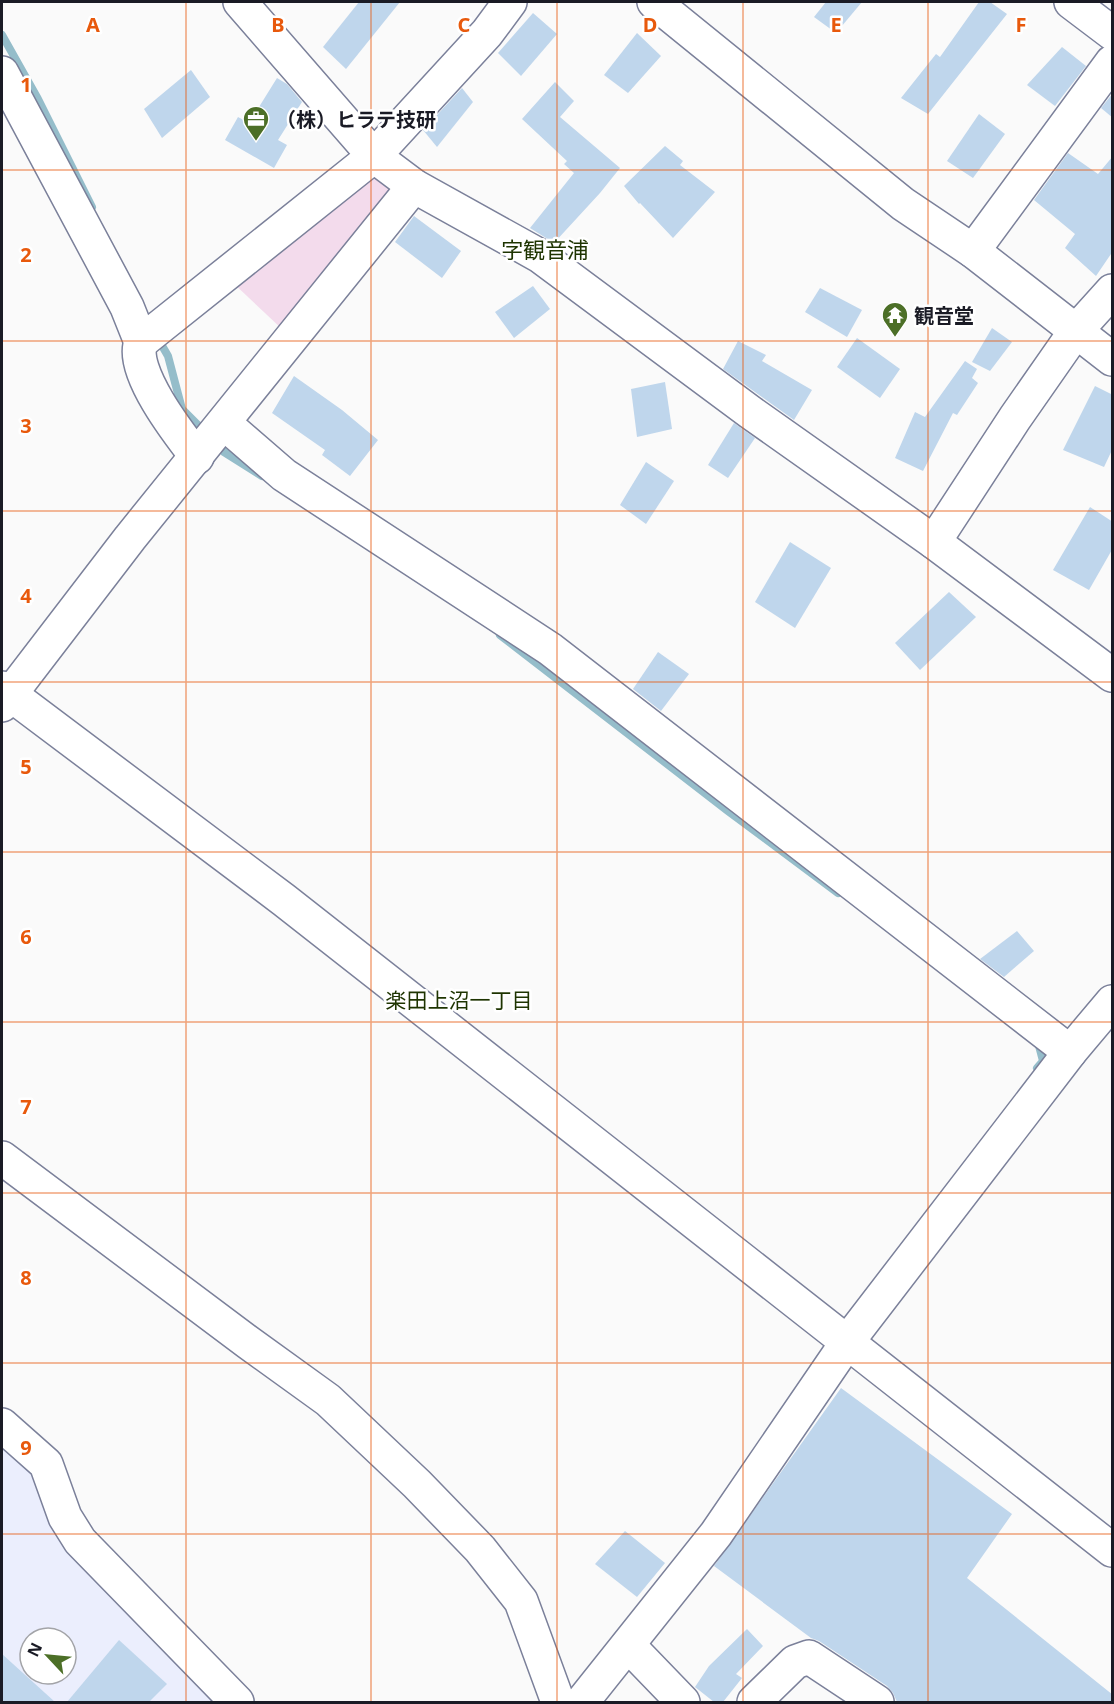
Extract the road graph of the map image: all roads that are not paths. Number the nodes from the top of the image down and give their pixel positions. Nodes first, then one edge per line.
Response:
1 (240, 2) edge
2 (510, 2) edge
3 (654, 2) edge
4 (1071, 2) edge
5 (1113, 33) edge
6 (1113, 62) edge
7 (2, 73) edge
8 (374, 156) junction
9 (414, 186) junction
10 (973, 251) junction
11 (1113, 291) edge
12 (1075, 332) junction
13 (141, 342) junction
14 (1113, 359) edge
15 (224, 423) junction
16 (196, 457) junction
17 (934, 542) junction
18 (1113, 675) edge
19 (4, 696) edge
20 (1113, 1002) edge
21 (1070, 1052) junction
22 (2, 1158) edge
23 (848, 1341) junction
24 (2, 1425) edge
25 (1113, 1550) edge
26 (628, 1645) junction
27 (237, 1702) edge
28 (558, 1702) edge
29 (582, 1702) edge
30 (683, 1702) edge
31 (754, 1702) edge
32 (877, 1702) edge

1 - 8 street
2 - 8 street
3 - 10 street
4 - 5 street
6 - 10 street
7 - 13 street
8 - 9 street
8 - 13 street
9 - 15 street
9 - 17 street
10 - 12 street
11 - 12 street
12 - 14 street
12 - 17 street
13 - 16 street
15 - 16 street
15 - 21 street
16 - 19 street
17 - 18 street
19 - 23 street
20 - 21 street
21 - 23 street
22 - 28 street
23 - 25 street
23 - 26 street
24 - 27 street
26 - 29 street
26 - 30 street
31 - 32 street

